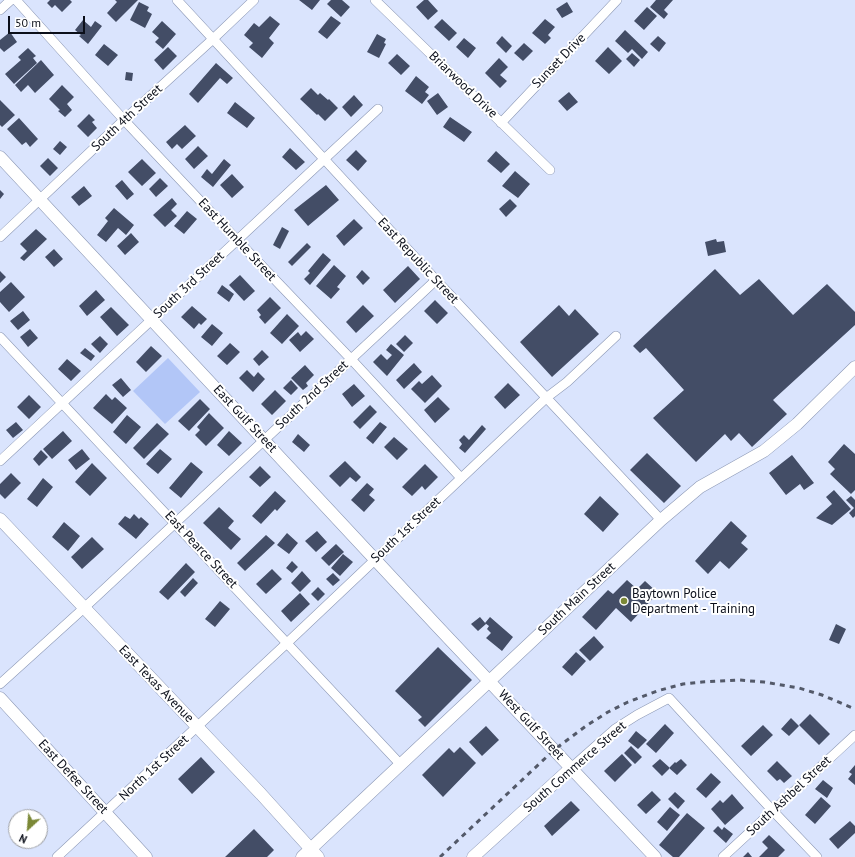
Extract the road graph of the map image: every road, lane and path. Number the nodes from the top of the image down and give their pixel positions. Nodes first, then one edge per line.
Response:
1 (11, 0) edge
2 (16, 0) edge
3 (177, 0) edge
4 (254, 0) edge
5 (375, 0) edge
6 (617, 0) edge
7 (0, 10) edge
8 (213, 39) junction
9 (378, 109) dead end
10 (124, 120) junction
11 (501, 123) junction
12 (0, 156) edge
13 (324, 160) junction
14 (550, 170) dead end
15 (40, 200) junction
16 (0, 237) edge
17 (237, 240) junction
18 (436, 280) junction
19 (152, 320) junction
20 (616, 336) dead end
21 (0, 337) edge
22 (351, 359) junction
23 (855, 367) edge
24 (546, 398) junction
25 (62, 404) junction
26 (265, 440) junction
27 (0, 461) edge
28 (461, 478) junction
29 (0, 519) edge
30 (661, 520) junction
31 (176, 523) junction
32 (375, 559) junction
33 (84, 608) junction
34 (287, 643) junction
35 (489, 681) junction
36 (0, 684) edge
37 (0, 698) edge
38 (197, 727) junction
39 (855, 735) edge
40 (401, 765) junction
41 (571, 768) junction
42 (773, 811) junction
43 (106, 813) junction
44 (310, 854) edge
45 (479, 855) edge
46 (57, 857) edge
47 (146, 857) edge
48 (654, 857) edge
49 (723, 857) edge
50 (817, 857) edge

1 - 7 street
2 - 10 street, East Humble Street
3 - 8 street, East Republic Street
4 - 8 street, South 4th Street
5 - 11 street, Briarwood Drive
6 - 11 street, Sunset Drive
8 - 10 street, South 4th Street
8 - 13 street, East Republic Street
9 - 13 street, South 3rd Street
10 - 15 street, South 4th Street
10 - 17 street, East Humble Street
11 - 14 street, Briarwood Drive
12 - 15 main road, East Gulf Street
13 - 17 street, South 3rd Street
13 - 18 street, East Republic Street
15 - 16 street, South 4th Street
15 - 19 main road, East Gulf Street
17 - 19 street, South 3rd Street
17 - 22 street, East Humble Street
18 - 22 street, South 2nd Street
18 - 24 street, East Republic Street
19 - 25 street, South 3rd Street
19 - 26 main road, East Gulf Street
20 - 24 street, South 1st Street
21 - 25 street, East Pearce Street
22 - 26 street, South 2nd Street
22 - 28 street, East Humble Street
23 - 30 main road, South Main Street
24 - 28 street, South 1st Street
24 - 30 street, East Republic Street
25 - 27 street, South 3rd Street
25 - 31 street, East Pearce Street
26 - 31 street, South 2nd Street
26 - 32 main road, East Gulf Street
28 - 32 street, South 1st Street
29 - 33 main road, East Texas Avenue
30 - 35 main road, South Main Street
31 - 33 street, South 2nd Street
31 - 34 street, East Pearce Street
32 - 34 street, South 1st Street
32 - 35 main road, East Gulf Street
33 - 36 street, South 2nd Street
33 - 38 main road, East Texas Avenue
34 - 38 street, South 1st Street
34 - 40 street, East Pearce Street
35 - 40 main road, South Main Street
35 - 41 main road, West Gulf Street
37 - 43 main road, East Defee Street
38 - 43 street, North 1st Street
38 - 44 main road, East Texas Avenue
39 - 42 street, South Ashbel Street
40 - 44 main road, South Main Street
41 - 42 street, South Commerce Street
41 - 45 main road, South Commerce Street
41 - 48 main road, West Gulf Street
42 - 49 street, South Ashbel Street
42 - 50 street
43 - 46 street, North 1st Street
43 - 47 main road, East Defee Street

